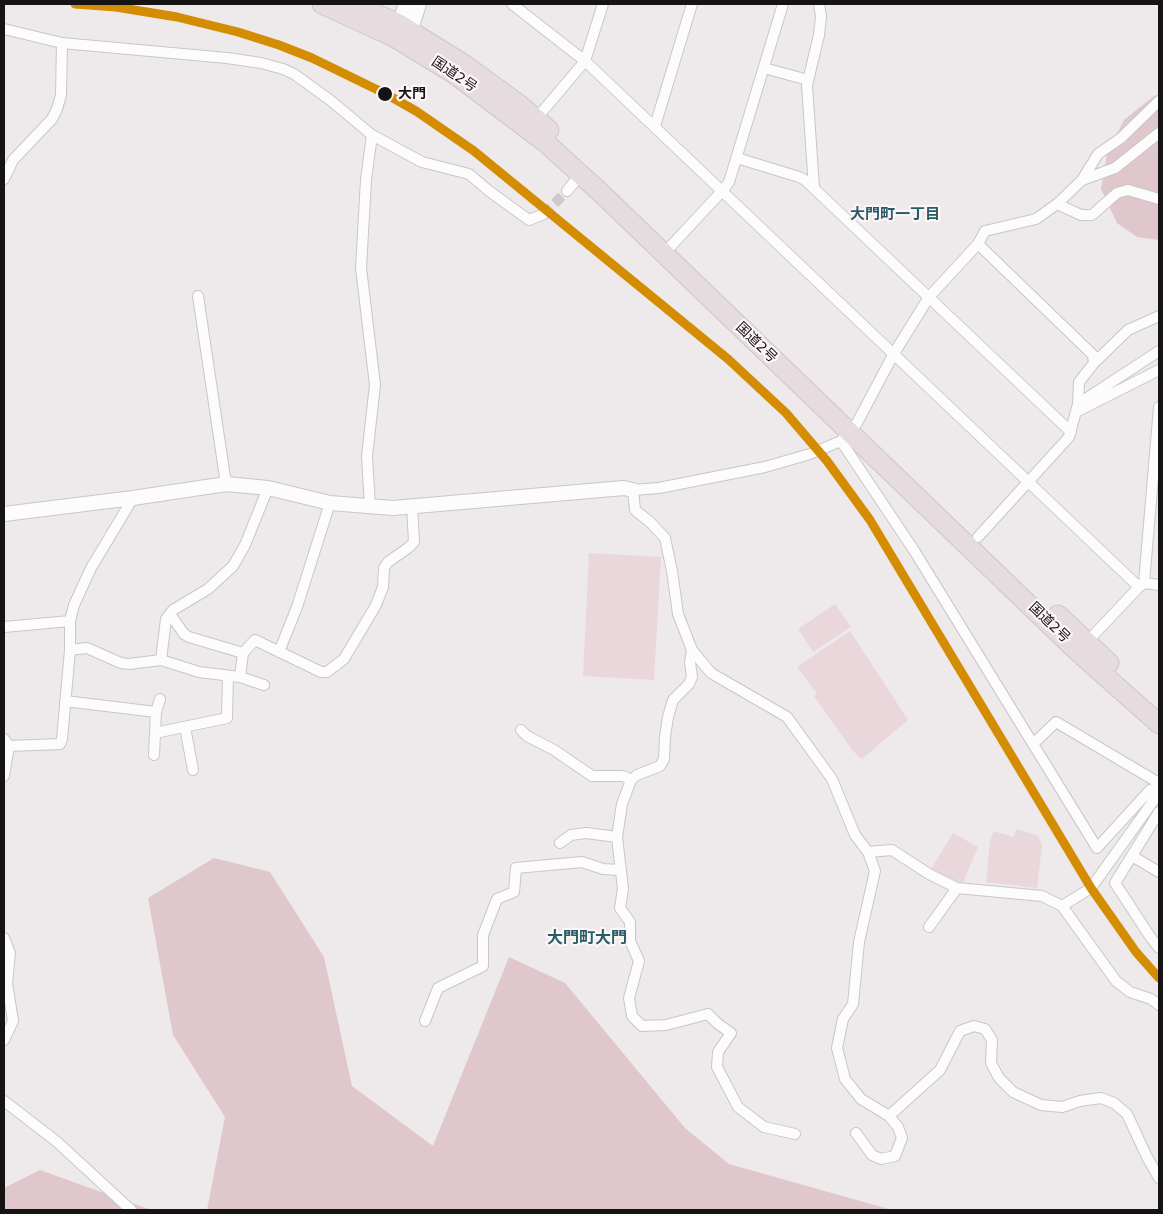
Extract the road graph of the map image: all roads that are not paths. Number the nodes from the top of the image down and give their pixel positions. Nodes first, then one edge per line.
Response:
1 (322, 4) edge
2 (354, 4) edge
3 (406, 4) edge
4 (419, 4) edge
5 (513, 4) edge
6 (603, 4) edge
7 (692, 4) edge
8 (783, 4) edge
9 (819, 4) edge
10 (4, 29) edge
11 (402, 34) junction
12 (62, 42) junction
13 (585, 61) junction
14 (764, 68) junction
15 (808, 80) junction
16 (1159, 100) edge
17 (536, 119) junction
18 (655, 126) junction
19 (1159, 133) edge
20 (372, 135) junction
21 (737, 158) junction
22 (580, 175) junction
23 (4, 179) edge
24 (1082, 180) junction
25 (814, 188) junction
26 (723, 190) junction
27 (567, 191) tunnel mouth
28 (1159, 199) edge
29 (1057, 204) junction
30 (544, 214) tunnel mouth
31 (978, 244) junction
32 (671, 246) junction
33 (198, 296) dead end
34 (929, 297) junction
35 (1159, 316) edge
36 (1159, 351) edge
37 (893, 355) junction
38 (1094, 363) junction
39 (1159, 370) edge
40 (1159, 407) edge
41 (1077, 408) junction
42 (849, 432) junction
43 (1071, 432) junction
44 (1029, 482) junction
45 (226, 484) junction
46 (268, 488) junction
47 (634, 490) junction
48 (133, 498) junction
49 (330, 503) junction
50 (412, 506) junction
51 (370, 507) junction
52 (4, 514) edge
53 (978, 537) junction
54 (1141, 585) junction
55 (1159, 585) edge
56 (170, 614) junction
57 (70, 621) junction
58 (4, 627) edge
59 (1088, 642) junction
60 (70, 650) junction
61 (692, 650) junction
62 (279, 652) junction
63 (243, 653) junction
64 (161, 660) junction
65 (228, 676) junction
66 (240, 677) junction
67 (264, 685) dead end
68 (160, 699) dead end
69 (65, 702) junction
70 (1159, 708) edge
71 (156, 712) junction
72 (1159, 724) edge
73 (185, 727) junction
74 (521, 730) dead end
75 (155, 734) junction
76 (6, 743) edge
77 (1033, 744) junction
78 (154, 755) dead end
79 (194, 770) dead end
80 (4, 776) edge
81 (631, 780) junction
82 (1159, 783) edge
83 (1159, 788) edge
84 (1159, 793) edge
85 (1159, 812) edge
86 (617, 837) junction
87 (560, 843) dead end
88 (868, 852) junction
89 (1132, 856) junction
90 (620, 870) junction
91 (1159, 872) edge
92 (957, 888) junction
93 (1062, 906) junction
94 (929, 927) dead end
95 (4, 938) edge
96 (1159, 948) edge
97 (1159, 1005) edge
98 (425, 1021) dead end
99 (4, 1040) edge
100 (4, 1101) edge
101 (889, 1116) junction
102 (856, 1133) dead end
103 (795, 1134) dead end
104 (1159, 1178) edge
105 (131, 1210) edge

1 - 11 highway, 国道2号
2 - 11 highway, 国道2号
3 - 11 street
4 - 11 street
5 - 13 street
6 - 13 street
7 - 18 street
8 - 14 street
9 - 15 street
10 - 12 street
11 - 17 highway, 国道2号
11 - 22 highway, 国道2号
12 - 20 street
12 - 23 street
13 - 17 street
13 - 18 street
14 - 15 street
14 - 21 street
15 - 25 street
16 - 24 street
17 - 32 highway, 国道2号
18 - 26 street
19 - 24 street
20 - 30 street
20 - 51 street
21 - 25 street
21 - 26 street
22 - 27 street
22 - 42 highway, 国道2号
24 - 29 street
25 - 34 street
26 - 32 street
26 - 37 street
28 - 29 street
29 - 31 street
31 - 34 street
31 - 38 street
32 - 42 highway, 国道2号
33 - 45 street
34 - 37 street
34 - 43 street
35 - 38 street
36 - 41 street
37 - 42 street
37 - 44 street
38 - 41 street
39 - 41 street
40 - 54 street
41 - 43 street
42 - 47 street
42 - 53 highway, 国道2号
42 - 72 highway, 国道2号
42 - 77 street
43 - 44 street
44 - 53 street
44 - 54 street
45 - 46 street
45 - 48 street
46 - 49 street
46 - 56 street
47 - 50 street
47 - 61 street
48 - 52 street
48 - 57 street
49 - 51 street
49 - 62 street
50 - 51 street
50 - 62 street
53 - 59 highway, 国道2号
54 - 55 street
54 - 59 street
56 - 63 street
56 - 64 street
57 - 58 street
57 - 60 street
59 - 70 highway, 国道2号
60 - 64 street
60 - 69 street
61 - 81 street
61 - 88 street
62 - 63 street
63 - 66 street
64 - 65 street
65 - 66 street
65 - 73 street
66 - 67 street
68 - 71 street
69 - 71 street
69 - 76 street
71 - 75 street
73 - 75 street
73 - 79 street
74 - 81 street
75 - 78 street
76 - 80 street
77 - 82 street
77 - 83 street
81 - 86 street
84 - 93 street
85 - 89 street
86 - 87 street
86 - 90 street
88 - 92 street
88 - 101 street
89 - 91 street
89 - 96 street
90 - 98 street
90 - 103 street
92 - 93 street
92 - 94 street
93 - 97 street
95 - 99 street
100 - 105 street
101 - 102 street
101 - 104 street

